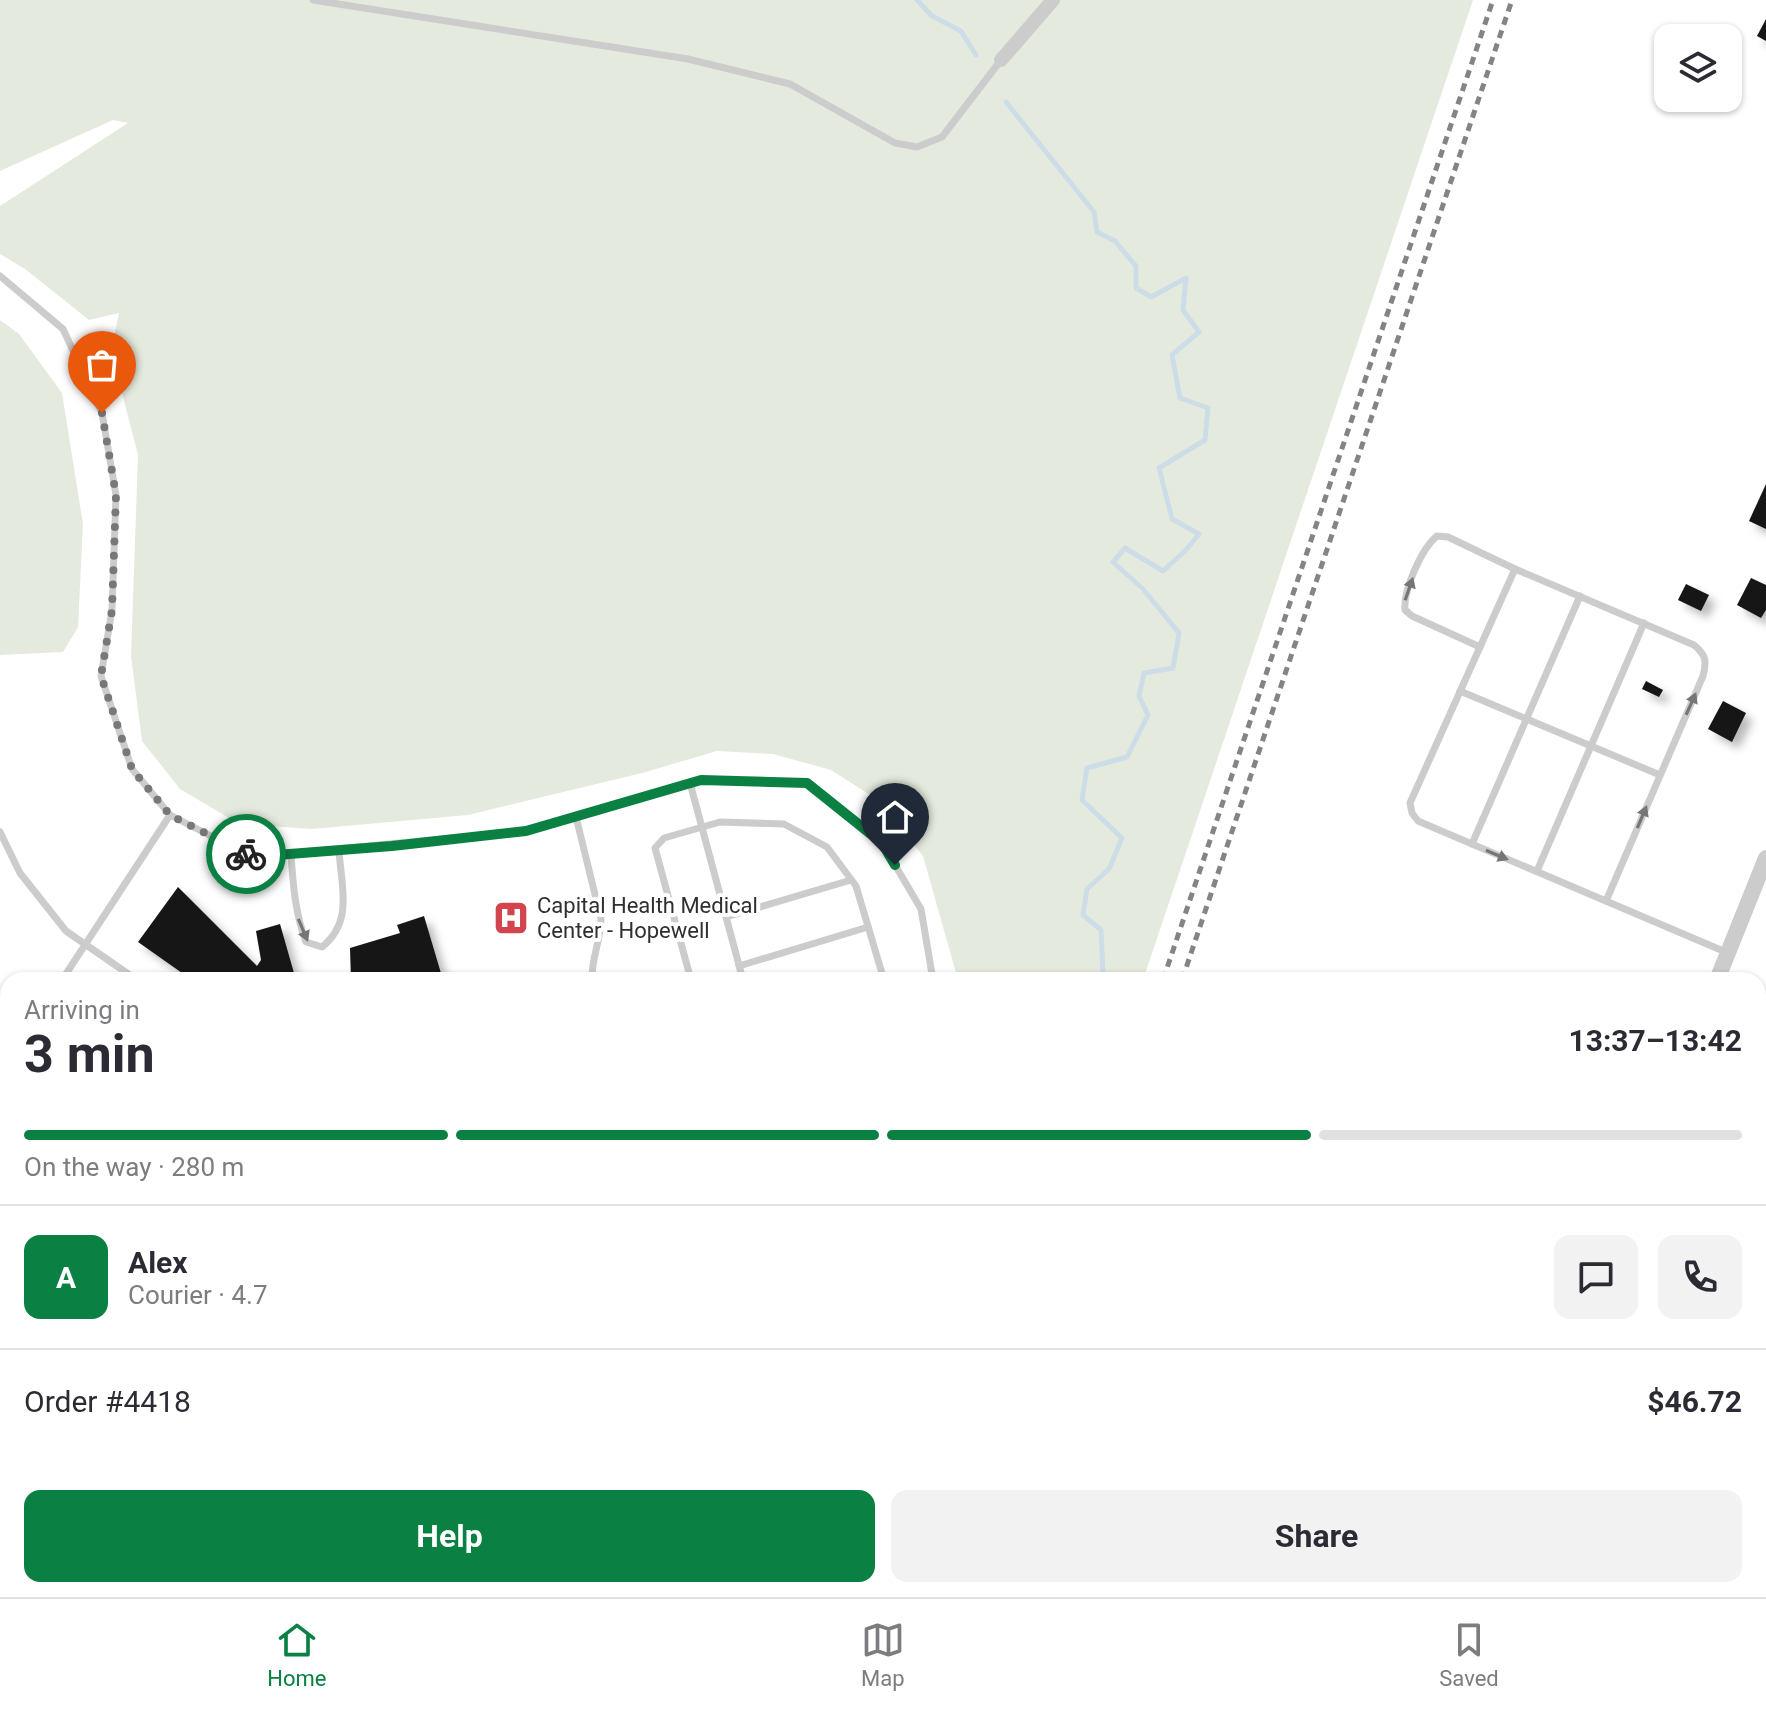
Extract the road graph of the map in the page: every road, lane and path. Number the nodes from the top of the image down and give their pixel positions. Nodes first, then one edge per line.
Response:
1 (313, 0) edge
2 (1053, 0) edge
3 (1001, 60) joint
4 (0, 276) edge
5 (1515, 569) junction
6 (1580, 596) junction
7 (1644, 623) junction
8 (1480, 647) junction
9 (1460, 691) junction
10 (1526, 719) junction
11 (1591, 746) junction
12 (1660, 775) junction
13 (690, 783) junction
14 (170, 815) junction
15 (576, 817) junction
16 (702, 827) junction
17 (0, 832) edge
18 (1472, 844) junction
19 (339, 850) junction
20 (291, 854) junction
21 (1766, 858) edge
22 (1537, 871) junction
23 (851, 880) junction
24 (1606, 901) junction
25 (726, 917) junction
26 (868, 927) junction
27 (84, 945) junction
28 (1729, 953) junction
29 (739, 966) junction
30 (67, 972) edge
31 (125, 972) edge
32 (591, 972) edge
33 (689, 972) edge
34 (741, 972) edge
35 (881, 972) edge
36 (932, 972) edge
37 (1721, 972) edge

1 - 3 lane
2 - 3 street
4 - 14 lane
5 - 6 lane
5 - 8 lane
8 -> 5 lane
6 - 7 lane
6 - 10 lane
7 - 11 lane
12 -> 7 lane
8 - 9 lane
9 - 10 lane
9 - 18 lane
10 - 11 lane
10 - 18 lane
11 - 12 lane
11 - 22 lane
24 -> 12 lane
13 - 15 lane
13 - 16 lane
13 - 36 lane
14 - 20 lane
14 - 27 lane
15 - 19 lane
15 - 32 lane
16 - 23 lane
16 - 25 lane
16 - 33 lane
17 - 27 lane
18 -> 22 lane
19 - 20 lane
20 -> 19 lane
21 - 28 street
22 - 24 lane
23 - 25 lane
23 - 26 lane
24 - 28 lane
25 - 29 lane
26 - 29 lane
26 - 35 lane
27 - 30 lane
27 - 31 lane
28 - 37 street
29 - 34 lane

